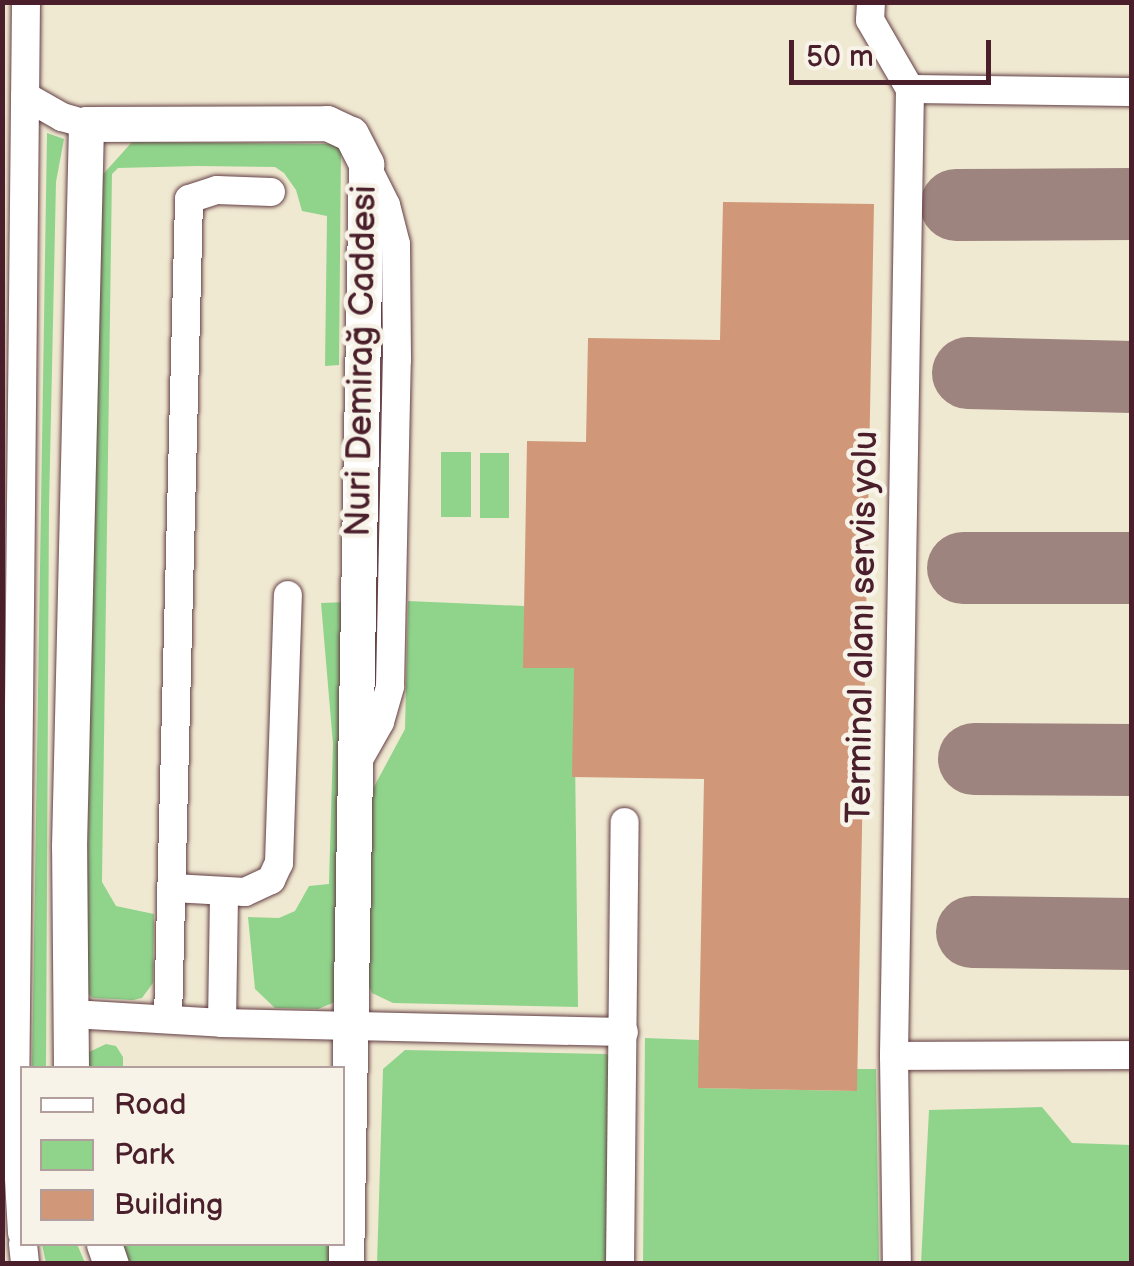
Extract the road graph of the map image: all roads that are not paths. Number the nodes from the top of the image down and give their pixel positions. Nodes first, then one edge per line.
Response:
1 (26, 2) edge
2 (871, 2) edge
3 (910, 89) junction
4 (1132, 92) edge
5 (25, 96) junction
6 (86, 124) junction
7 (271, 192) dead end
8 (288, 595) dead end
9 (625, 822) dead end
10 (172, 888) junction
11 (224, 892) junction
12 (72, 1014) junction
13 (168, 1020) junction
14 (222, 1023) junction
15 (349, 1026) junction
16 (624, 1032) junction
17 (1132, 1055) edge
18 (894, 1056) junction
19 (70, 1066) edge
20 (20, 1202) edge
21 (346, 1264) edge
22 (620, 1264) edge
23 (897, 1264) edge

1 - 5 lane
2 - 3 lane
3 - 4 lane
3 - 18 lane, Terminal alanı servis yolu
5 - 6 lane
5 - 20 lane
6 - 12 main road
6 - 15 main road, Nuri Demirağ Caddesi
7 - 10 lane
8 - 11 lane
9 - 16 lane
10 - 11 lane
10 - 13 lane
11 - 14 lane
12 - 13 lane
12 - 19 main road
13 - 14 lane
14 - 15 lane
15 - 16 lane
15 - 21 main road, Nuri Demirağ Caddesi
16 - 22 lane
17 - 18 lane
18 - 23 lane, Terminal alanı servis yolu

